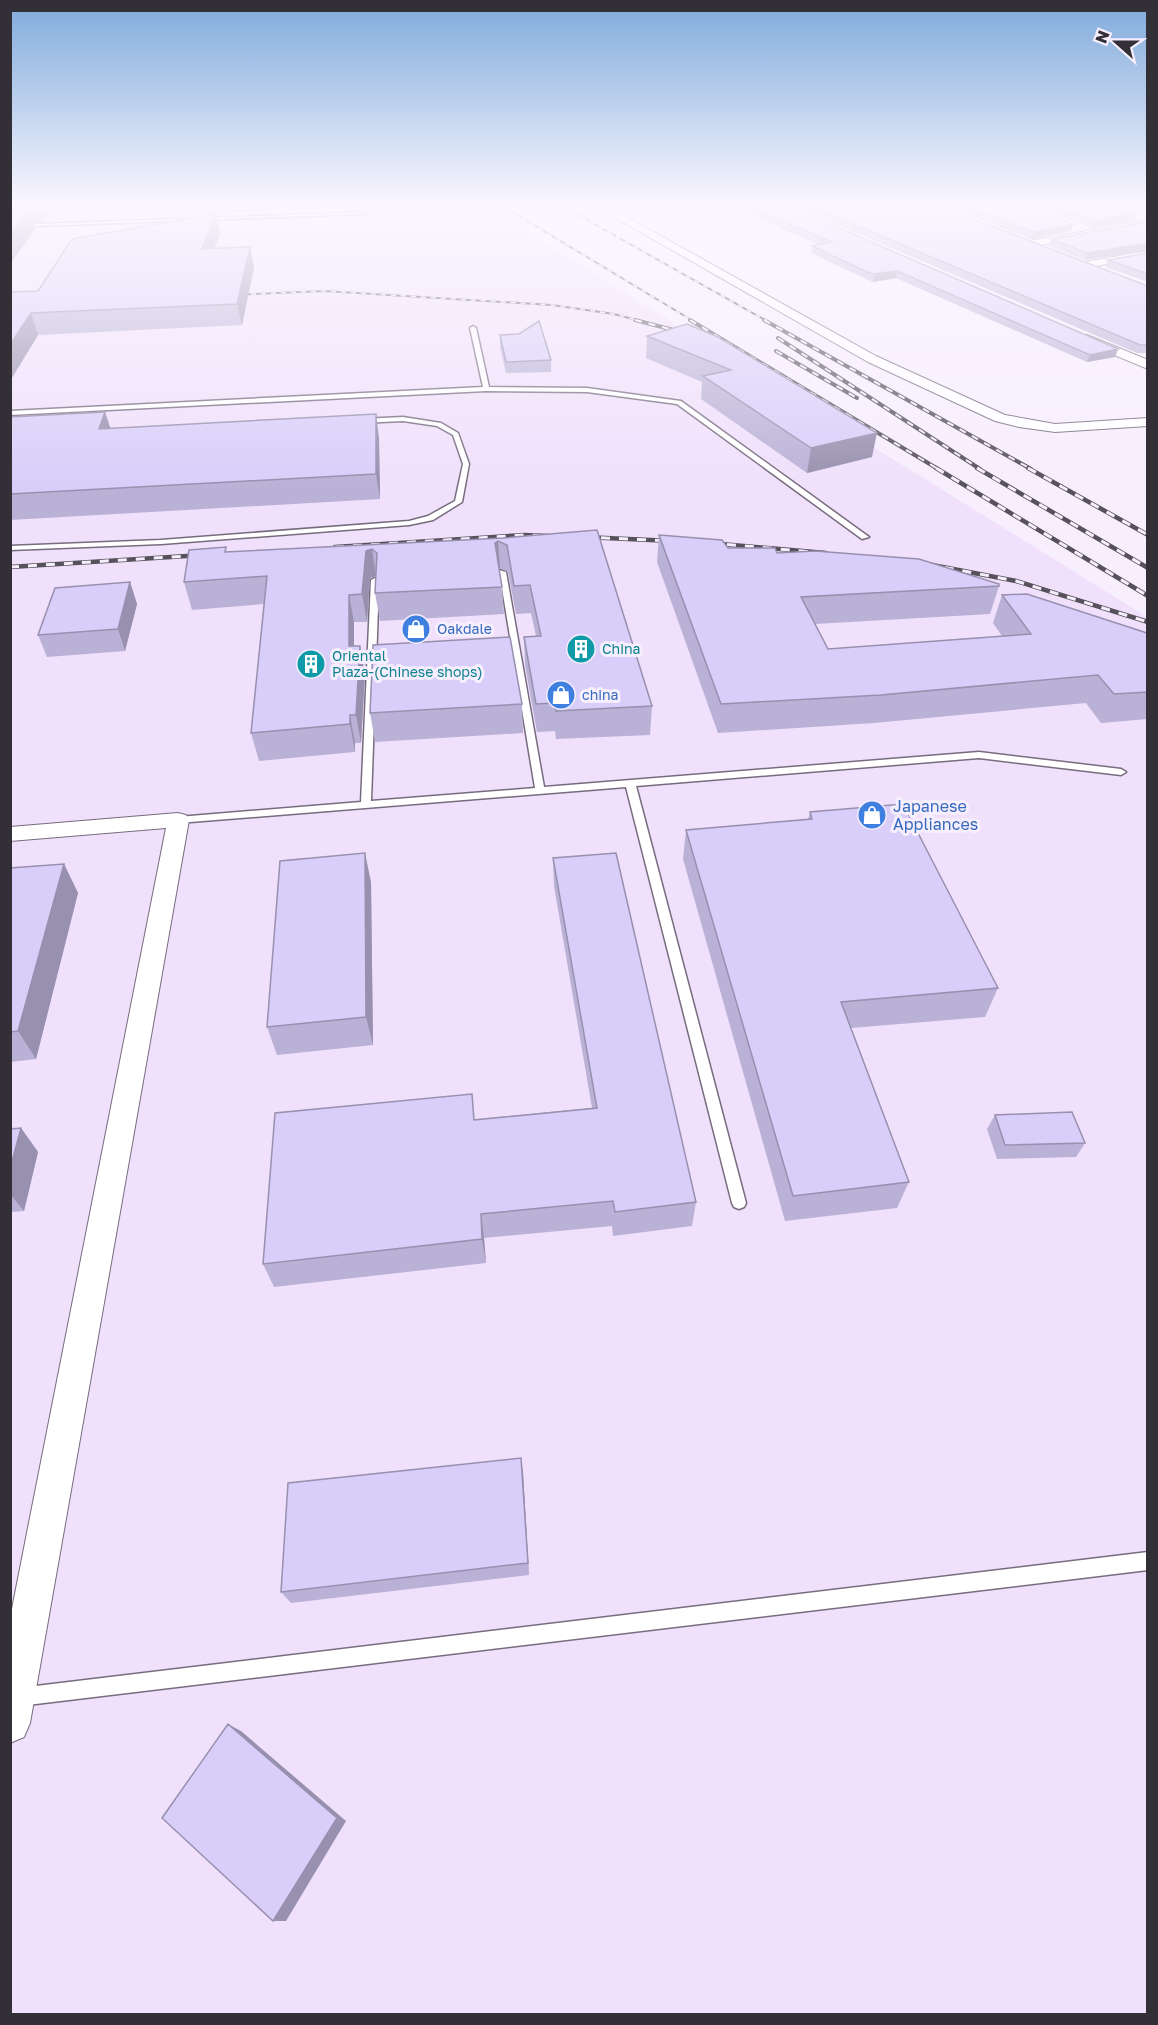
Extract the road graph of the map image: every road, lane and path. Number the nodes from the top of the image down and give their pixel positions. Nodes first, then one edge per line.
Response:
1 (762, 296) edge
2 (473, 328) dead end
3 (1071, 332) edge
4 (1148, 364) edge
5 (486, 389) junction
6 (10, 413) edge
7 (355, 421) edge
8 (1148, 422) edge
9 (866, 537) dead end
10 (10, 548) edge
11 (502, 572) edge
12 (375, 580) edge
13 (515, 648) junction
14 (503, 649) edge
15 (384, 658) edge
16 (372, 660) junction
17 (1121, 772) dead end
18 (630, 783) junction
19 (540, 791) junction
20 (366, 805) junction
21 (178, 820) junction
22 (10, 834) edge
23 (739, 1203) dead end
24 (1148, 1561) edge
25 (13, 1710) edge

1 - 8 street
2 - 5 lane
3 - 4 street
5 - 6 lane
5 - 9 lane
7 - 10 lane
11 - 13 lane
12 - 16 lane
13 - 14 lane
13 - 19 lane
15 - 16 lane
16 - 20 lane
17 - 18 lane
18 - 19 lane
18 - 23 lane
19 - 20 lane
20 - 21 lane
21 - 22 street
21 - 25 street
24 - 25 lane

